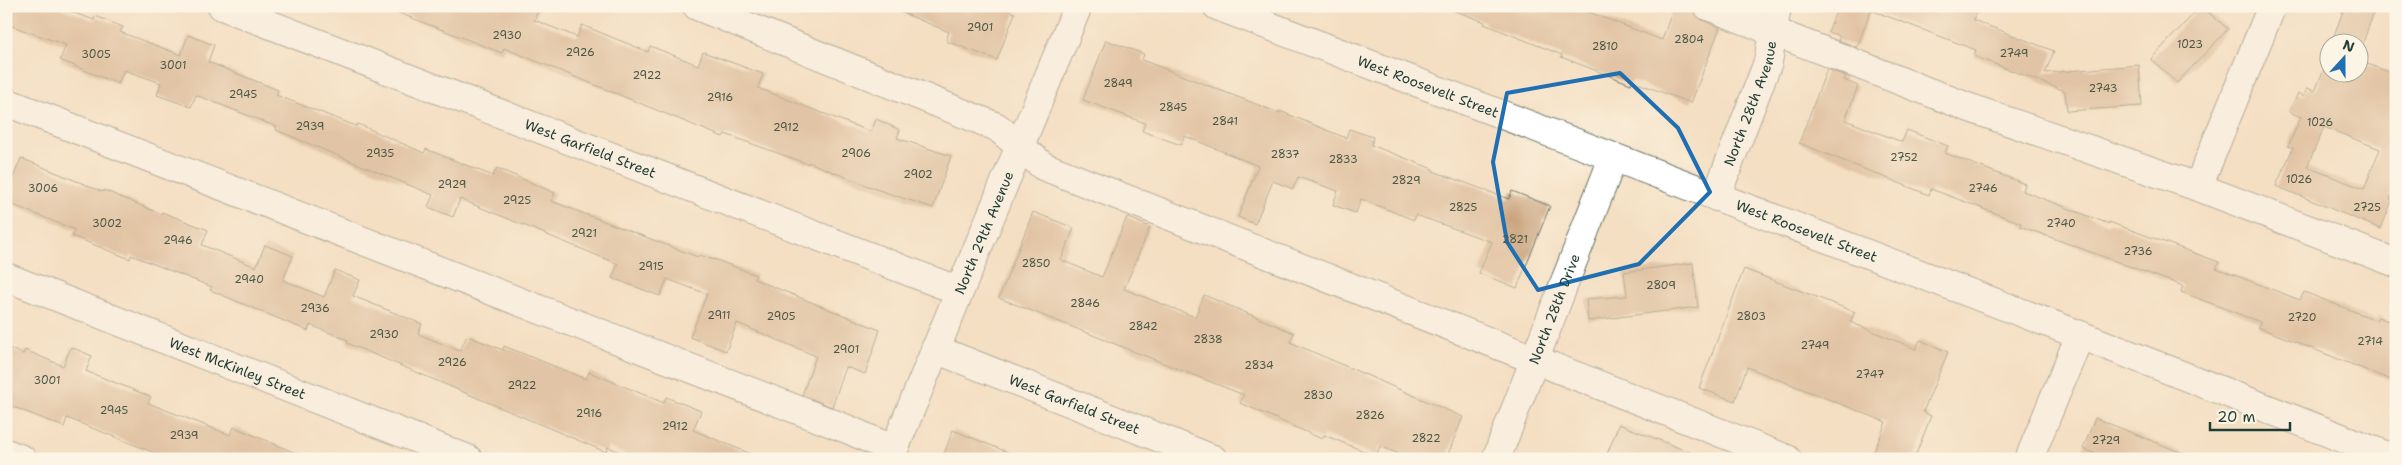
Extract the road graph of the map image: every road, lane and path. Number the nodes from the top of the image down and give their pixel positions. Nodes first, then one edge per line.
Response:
1 (222, 6) edge
2 (697, 6) edge
3 (1078, 6) edge
4 (1217, 6) edge
5 (1708, 6) edge
6 (2272, 6) edge
7 (1776, 19) edge
8 (6, 102) edge
9 (1018, 146) junction
10 (1613, 158) junction
11 (2198, 187) junction
12 (1716, 197) junction
13 (2396, 263) edge
14 (6, 277) edge
15 (959, 291) junction
16 (2080, 335) junction
17 (936, 349) junction
18 (1535, 359) junction
19 (6, 453) edge
20 (892, 454) edge
21 (2395, 456) edge
22 (22, 459) edge
23 (468, 459) edge
24 (1213, 459) edge
25 (1496, 459) edge
26 (1787, 459) edge
27 (2029, 459) edge

1 - 15 street, West Garfield Street
2 - 9 street
3 - 9 street, North 29th Avenue
4 - 10 street, West Roosevelt Street
5 - 7 street
6 - 11 street
7 - 11 street
7 - 12 street, North 28th Avenue
8 - 20 street
9 - 15 street, North 29th Avenue
9 - 18 street
10 - 12 street, West Roosevelt Street
10 - 18 street, North 28th Drive
11 - 13 street
12 - 16 street, West Roosevelt Street
14 - 23 street, West McKinley Street
15 - 17 street, North 29th Avenue
16 - 21 street, West Roosevelt Street
16 - 27 street
17 - 20 street, North 29th Avenue
17 - 24 street, West Garfield Street
18 - 25 street, North 28th Drive
18 - 26 street
19 - 22 street

